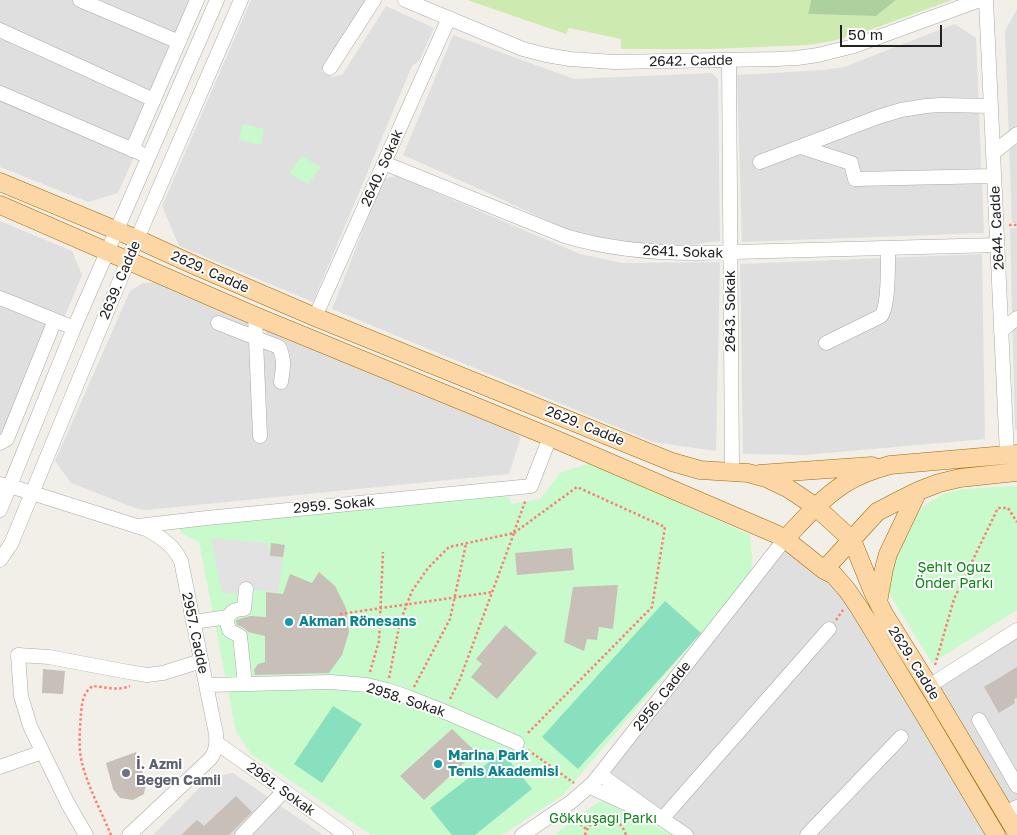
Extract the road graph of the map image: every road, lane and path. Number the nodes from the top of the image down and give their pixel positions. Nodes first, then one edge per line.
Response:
1 (80, 0) edge
2 (198, 0) edge
3 (217, 0) edge
4 (241, 0) edge
5 (374, 0) edge
6 (404, 0) edge
7 (980, 0) edge
8 (986, 0) edge
9 (449, 18) junction
10 (0, 30) edge
11 (179, 42) junction
12 (729, 60) junction
13 (330, 68) dead end
14 (0, 93) edge
15 (154, 100) junction
16 (991, 106) junction
17 (1017, 134) edge
18 (801, 147) junction
19 (132, 150) junction
20 (993, 153) junction
21 (148, 156) junction
22 (384, 162) junction
23 (760, 162) dead end
24 (994, 176) junction
25 (0, 182) edge
26 (0, 205) edge
27 (116, 230) junction
28 (138, 239) junction
29 (997, 245) junction
30 (888, 248) junction
31 (107, 252) junction
32 (730, 253) junction
33 (128, 261) junction
34 (0, 298) edge
35 (255, 316) junction
36 (315, 317) junction
37 (1017, 318) edge
38 (55, 320) junction
39 (218, 323) dead end
40 (74, 328) junction
41 (1001, 331) junction
42 (256, 338) junction
43 (826, 344) dead end
44 (281, 382) dead end
45 (260, 436) dead end
46 (550, 437) junction
47 (0, 442) edge
48 (1012, 455) edge
49 (890, 465) junction
50 (732, 472) junction
51 (1017, 472) edge
52 (754, 474) junction
53 (5, 485) edge
54 (531, 486) junction
55 (918, 491) junction
56 (32, 493) junction
57 (816, 507) junction
58 (0, 510) edge
59 (1017, 522) edge
60 (137, 526) junction
61 (514, 533) junction
62 (785, 539) junction
63 (852, 540) junction
64 (466, 544) junction
65 (383, 552) dead end
66 (0, 560) edge
67 (824, 570) junction
68 (246, 589) dead end
69 (493, 592) junction
70 (454, 597) junction
71 (853, 599) junction
72 (878, 602) junction
73 (407, 604) junction
74 (381, 608) junction
75 (340, 614) dead end
76 (228, 617) junction
77 (193, 622) junction
78 (828, 629) joint
79 (1017, 630) edge
80 (201, 661) junction
81 (138, 674) junction
82 (245, 684) junction
83 (206, 685) junction
84 (367, 685) junction
85 (929, 686) junction
86 (387, 690) junction
87 (408, 698) junction
88 (443, 711) junction
89 (979, 720) dead end
90 (901, 737) dead end
91 (216, 743) junction
92 (518, 743) junction
93 (42, 752) junction
94 (0, 768) edge
95 (601, 775) junction
96 (1017, 786) edge
97 (588, 789) junction
98 (284, 791) junction
99 (563, 808) junction
100 (1011, 810) edge
101 (662, 819) junction
102 (587, 830) junction
103 (1017, 832) edge
104 (339, 833) edge
105 (86, 835) edge
106 (112, 835) edge
107 (129, 835) edge
108 (242, 835) edge
109 (522, 835) edge
110 (585, 835) edge
111 (626, 835) edge
112 (686, 835) edge
113 (808, 835) edge
114 (996, 835) edge

1 - 11 street
2 - 11 street
3 - 21 street, 2639. Cadde
4 - 28 street, 2639. Cadde
5 - 13 street
6 - 9 street, 2642. Cadde
7 - 12 street, 2642. Cadde
8 - 16 street, 2644. Cadde
9 - 12 street, 2642. Cadde
9 - 22 street, 2640. Sokak
10 - 15 street
11 - 15 street
12 - 32 street, 2643. Sokak
14 - 19 street
15 - 19 street
16 - 18 street
16 - 20 street, 2644. Cadde
17 - 20 street
18 - 23 street
18 - 24 street
19 - 21 street
20 - 24 street, 2644. Cadde
21 - 27 street, 2639. Cadde
22 - 32 street, 2641. Sokak
22 - 36 street, 2640. Sokak
24 - 29 street, 2644. Cadde
25 - 27 main road, 2629. Cadde
26 - 31 main road, 2629. Cadde
27 - 28 main road, 2629. Cadde
27 - 31 street, 2639. Cadde
28 - 33 street, 2639. Cadde
28 - 36 main road, 2629. Cadde
29 - 30 street, 2641. Sokak
29 - 41 street, 2644. Cadde
30 - 32 street, 2641. Sokak
30 - 43 street
31 - 33 main road, 2629. Cadde
31 - 40 street, 2639. Cadde
32 - 50 street, 2643. Sokak
33 - 35 main road, 2629. Cadde
33 - 56 street, 2639. Cadde
34 - 38 street
35 - 42 street
35 - 46 main road, 2629. Cadde
36 - 50 main road, 2629. Cadde
37 - 41 street
38 - 40 street
38 - 47 street
39 - 42 street
40 - 53 street, 2639. Cadde
41 - 48 street, 2644. Cadde
42 - 44 street
42 - 45 street
46 - 54 street
46 - 62 main road, 2629. Cadde
48 - 49 main road
49 - 52 main road
49 - 57 main road
50 - 52 main road, 2629. Cadde
51 - 55 main road
52 - 57 main road, 2629. Cadde
53 - 56 street, 2957. Cadde
53 - 58 street, 2639. Cadde
54 - 60 street, 2959. Sokak
54 - 61 path
55 - 63 main road
55 - 72 main road
56 - 60 street, 2957. Cadde
56 - 66 street, 2639. Cadde
57 - 62 main road
57 - 63 main road, 2629. Cadde
59 - 85 path
60 - 77 street, 2957. Cadde
61 - 64 path
61 - 69 path
61 - 92 path
62 - 67 main road, 2629. Cadde
62 - 95 street, 2956. Cadde
63 - 67 main road
63 - 72 main road, 2629. Cadde
64 - 70 path
64 - 73 path
65 - 74 path
67 - 71 main road, 2629. Cadde
68 - 76 street
69 - 70 path
69 - 88 path
70 - 73 path
70 - 87 path
71 - 78 path
71 - 114 main road, 2629. Cadde
72 - 85 main road, 2629. Cadde
73 - 74 path
73 - 86 path
74 - 75 path
74 - 84 path
76 - 77 street
76 - 82 street
77 - 80 street, 2957. Cadde
78 - 101 street
79 - 85 street
80 - 81 street
80 - 83 street, 2957. Cadde
81 - 93 street
81 - 106 path
82 - 83 street, 2958. Sokak
82 - 84 street, 2958. Sokak
83 - 91 street, 2957. Cadde
84 - 86 street, 2958. Sokak
85 - 100 main road, 2629. Cadde
86 - 87 street, 2958. Sokak
87 - 88 street, 2958. Sokak
88 - 92 street, 2958. Sokak
89 - 96 street
90 - 113 street
91 - 98 street, 2961. Sokak
91 - 107 street
92 - 97 path
93 - 94 street
93 - 105 street
95 - 97 street, 2956. Cadde
95 - 101 street
97 - 99 street, 2956. Cadde
97 - 101 street
98 - 104 street, 2961. Sokak
98 - 108 street
99 - 102 path
99 - 109 street, 2956. Cadde
100 - 103 main road, 2629. Cadde
101 - 112 street
102 - 110 path
102 - 111 path

